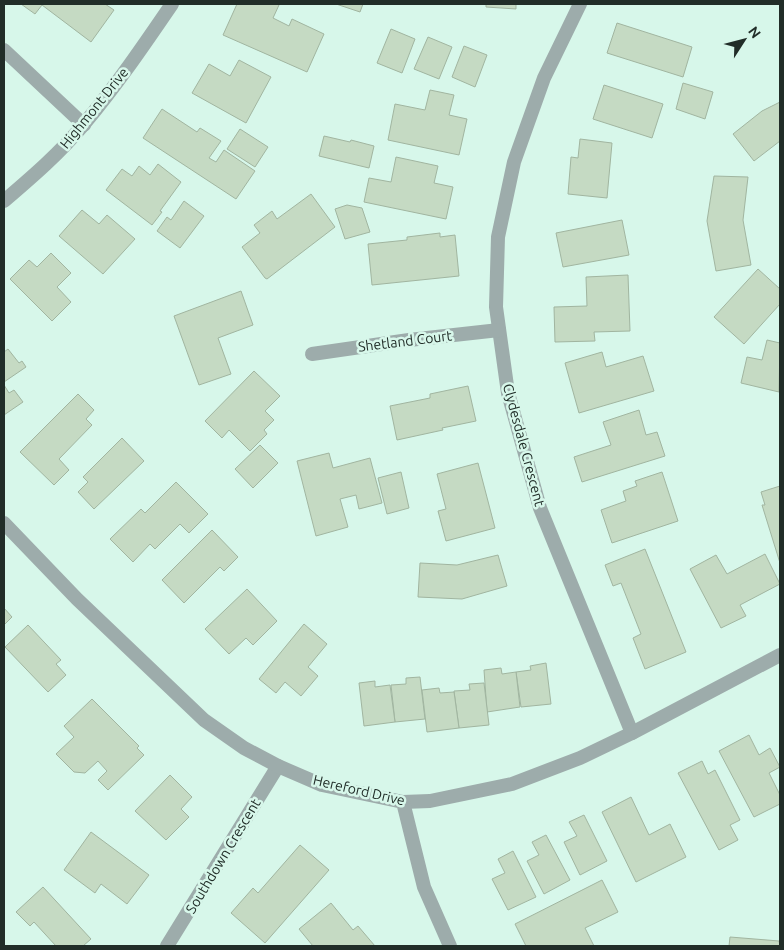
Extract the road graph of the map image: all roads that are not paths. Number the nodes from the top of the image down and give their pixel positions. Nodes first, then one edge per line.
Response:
1 (172, 4) edge
2 (580, 4) edge
3 (4, 50) edge
4 (84, 125) junction
5 (4, 201) edge
6 (499, 330) junction
7 (312, 354) dead end
8 (4, 523) edge
9 (780, 655) edge
10 (632, 734) junction
11 (278, 766) junction
12 (403, 802) junction
13 (167, 946) edge
14 (450, 946) edge

1 - 4 street, Highmont Drive
2 - 6 street, Clydesdale Crescent
3 - 4 street
4 - 5 street, Highmont Drive
6 - 7 street, Shetland Court
6 - 10 street, Clydesdale Crescent
8 - 11 street, Hereford Drive
9 - 10 street, Hereford Drive
10 - 12 street, Hereford Drive
11 - 12 street, Hereford Drive
11 - 13 street, Southdown Crescent
12 - 14 street

